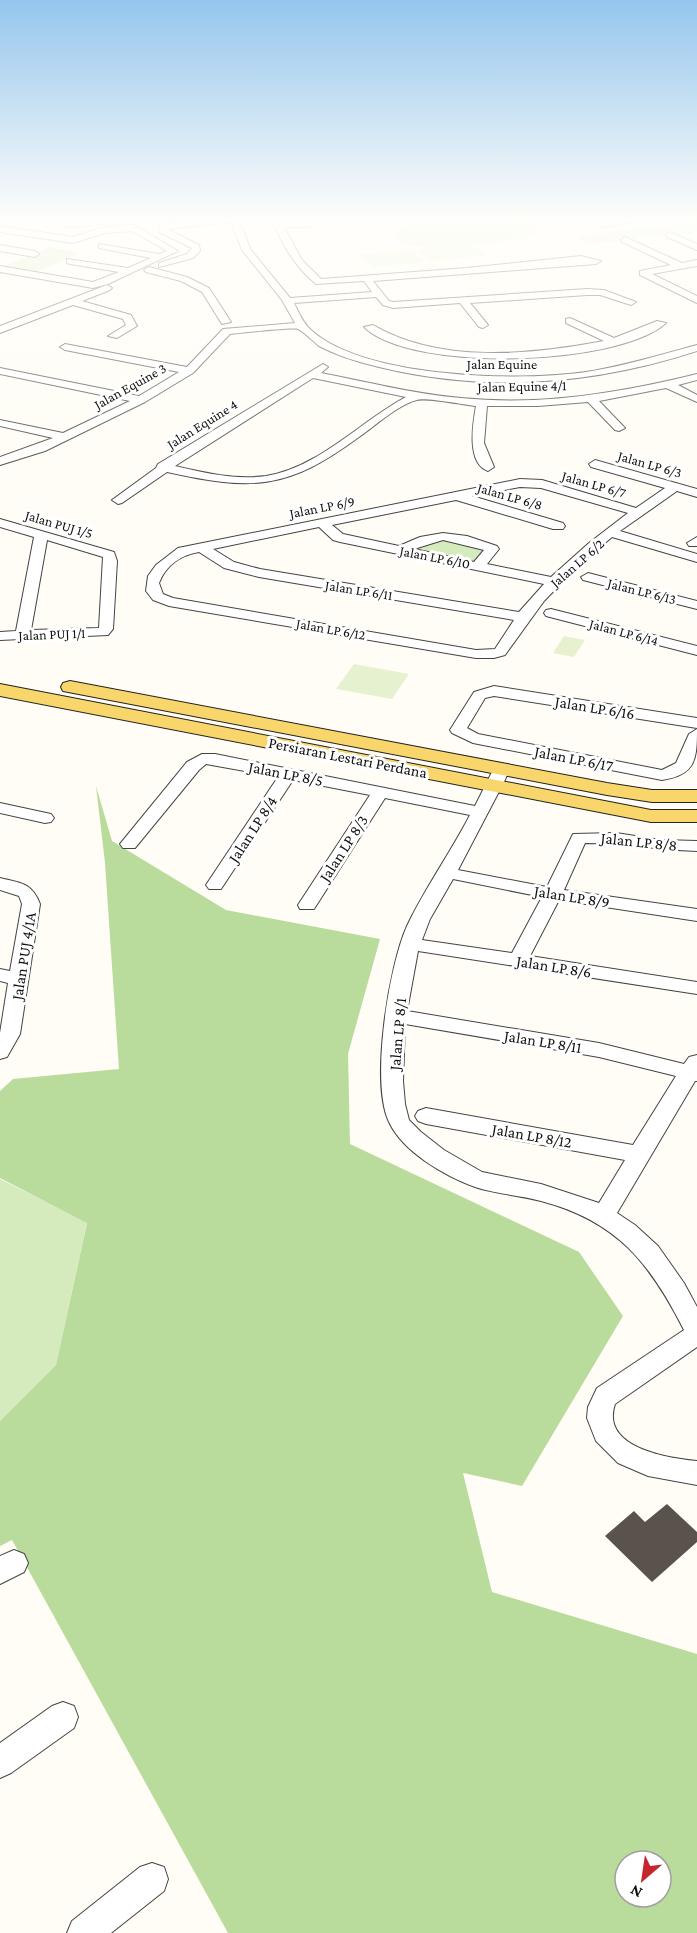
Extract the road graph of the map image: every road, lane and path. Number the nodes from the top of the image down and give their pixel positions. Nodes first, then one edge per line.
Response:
1 (57, 308) edge
2 (97, 308) edge
3 (217, 308) edge
4 (291, 308) edge
5 (469, 308) edge
6 (570, 321) dead end
7 (226, 322) dead end
8 (661, 323) dead end
9 (483, 325) dead end
10 (300, 326) junction
11 (369, 327) dead end
12 (0, 330) edge
13 (113, 336) dead end
14 (613, 342) junction
15 (65, 347) dead end
16 (697, 348) edge
17 (566, 350) junction
18 (343, 354) junction
19 (1, 371) edge
20 (189, 371) junction
21 (603, 371) junction
22 (312, 374) junction
23 (697, 377) edge
24 (669, 385) junction
25 (417, 395) junction
26 (591, 399) junction
27 (697, 399) edge
28 (141, 400) junction
29 (482, 403) junction
30 (0, 423) edge
31 (619, 428) dead end
32 (66, 437) junction
33 (0, 461) edge
34 (595, 464) dead end
35 (162, 467) junction
36 (488, 467) dead end
37 (542, 484) joint
38 (675, 487) junction
39 (697, 493) edge
40 (454, 495) junction
41 (118, 500) dead end
42 (637, 512) junction
43 (321, 522) junction
44 (0, 523) edge
45 (558, 526) dead end
46 (611, 533) junction
47 (41, 534) junction
48 (201, 547) junction
49 (400, 551) junction
50 (697, 558) edge
51 (478, 566) junction
52 (588, 578) dead end
53 (554, 582) junction
54 (169, 602) joint
55 (697, 604) edge
56 (551, 613) dead end
57 (523, 617) junction
58 (103, 632) joint
59 (23, 635) junction
60 (0, 636) edge
61 (697, 651) edge
62 (494, 654) joint
63 (0, 673) edge
64 (0, 690) edge
65 (171, 714) junction
66 (697, 723) edge
67 (697, 734) edge
68 (473, 738) joint
69 (288, 774) junction
70 (498, 777) junction
71 (380, 792) junction
72 (695, 801) edge
73 (0, 808) edge
74 (480, 812) junction
75 (45, 818) dead end
76 (129, 844) dead end
77 (697, 846) edge
78 (448, 873) junction
79 (0, 884) edge
80 (215, 885) dead end
81 (554, 894) junction
82 (307, 905) dead end
83 (697, 915) edge
84 (411, 944) junction
85 (518, 961) junction
86 (0, 975) edge
87 (20, 980) junction
88 (697, 988) edge
89 (396, 1016) junction
90 (0, 1052) edge
91 (695, 1069) edge
92 (426, 1116) dead end
93 (639, 1154) junction
94 (604, 1216) junction
95 (697, 1333) edge
96 (697, 1473) edge
97 (63, 1717) dead end
98 (0, 1762) edge
99 (152, 1879) dead end
100 (84, 1933) edge

1 - 12 street
2 - 13 street
3 - 7 street
4 - 10 street, Jalan Equine
5 - 9 street
6 - 14 street
8 - 14 street
10 - 18 street, Jalan Equine
10 - 20 street, Jalan Equine 3
11 - 17 street
14 - 17 street
15 - 20 street
16 - 21 street, Jalan Equine
17 - 21 street
18 - 21 street, Jalan Equine
18 - 22 street, Jalan Equine 4
19 - 28 street
20 - 28 street, Jalan Equine 3
22 - 25 street, Jalan Equine 4/1
22 - 35 street, Jalan Equine 4
23 - 24 street, Jalan Equine 4/1
24 - 26 street, Jalan Equine 4/1
24 - 27 street
25 - 29 street, Jalan Equine 4/1
25 - 35 street, Jalan Equine 4
26 - 29 street, Jalan Equine 4/1
26 - 31 street
28 - 32 street, Jalan Equine 3
29 - 36 street
30 - 32 street
32 - 33 street, Jalan Equine 3
34 - 38 street, Jalan LP 6/3
35 - 41 street
37 - 40 street, Jalan LP 6/9
37 - 42 street, Jalan LP 6/7
38 - 39 street, Jalan LP 6/3
38 - 42 street, Jalan LP 6/2
40 - 43 street, Jalan LP 6/9
40 - 45 street, Jalan LP 6/8
42 - 46 street, Jalan LP 6/2
43 - 48 street, Jalan LP 6/9
43 - 49 street, Jalan LP 6/10
44 - 47 street, Jalan PUJ 1/5
46 - 50 street
46 - 53 street, Jalan LP 6/2
47 - 58 street, Jalan PUJ 1/5
47 - 59 street
48 - 54 street, Jalan LP 6/9
48 - 57 street, Jalan LP 6/11
49 - 51 street, Jalan LP 6/10
49 - 51 street
51 - 53 street, Jalan LP 6/10
52 - 55 street, Jalan LP 6/13
53 - 57 street, Jalan LP 6/2
54 - 62 street, Jalan LP 6/12
56 - 61 street, Jalan LP 6/14
57 - 62 street, Jalan LP 6/2
58 - 59 street, Jalan PUJ 1/1
59 - 60 street, Jalan PUJ 1/1
63 - 65 main road, Persiaran Lestari Perdana
64 - 65 main road, Persiaran Lestari Perdana
65 - 70 main road, Persiaran Lestari Perdana
66 - 68 street, Jalan LP 6/16
67 - 68 street, Jalan LP 6/17
69 - 71 street, Jalan LP 8/5
69 - 76 street, Jalan LP 8/5
69 - 80 street, Jalan LP 8/4
70 - 72 main road, Persiaran Lestari Perdana
70 - 74 street, Jalan LP 8/1
71 - 74 street, Jalan LP 8/5
71 - 82 street, Jalan LP 8/3
73 - 75 street
74 - 78 street, Jalan LP 8/1
77 - 81 street, Jalan LP 8/8
78 - 81 street, Jalan LP 8/9
78 - 84 street, Jalan LP 8/1
79 - 87 street, Jalan PUJ 4/1A
81 - 83 street, Jalan LP 8/9
81 - 85 street
84 - 85 street, Jalan LP 8/6
84 - 89 street, Jalan LP 8/1
85 - 88 street, Jalan LP 8/6
86 - 87 street
87 - 90 street, Jalan PUJ 4/1A
89 - 91 street, Jalan LP 8/11
89 - 94 street, Jalan LP 8/1
91 - 93 street
92 - 93 street, Jalan LP 8/12
93 - 94 street
94 - 95 street, Jalan LP 8/1
95 - 96 street, Jalan LP 8/1
97 - 98 street
99 - 100 street

